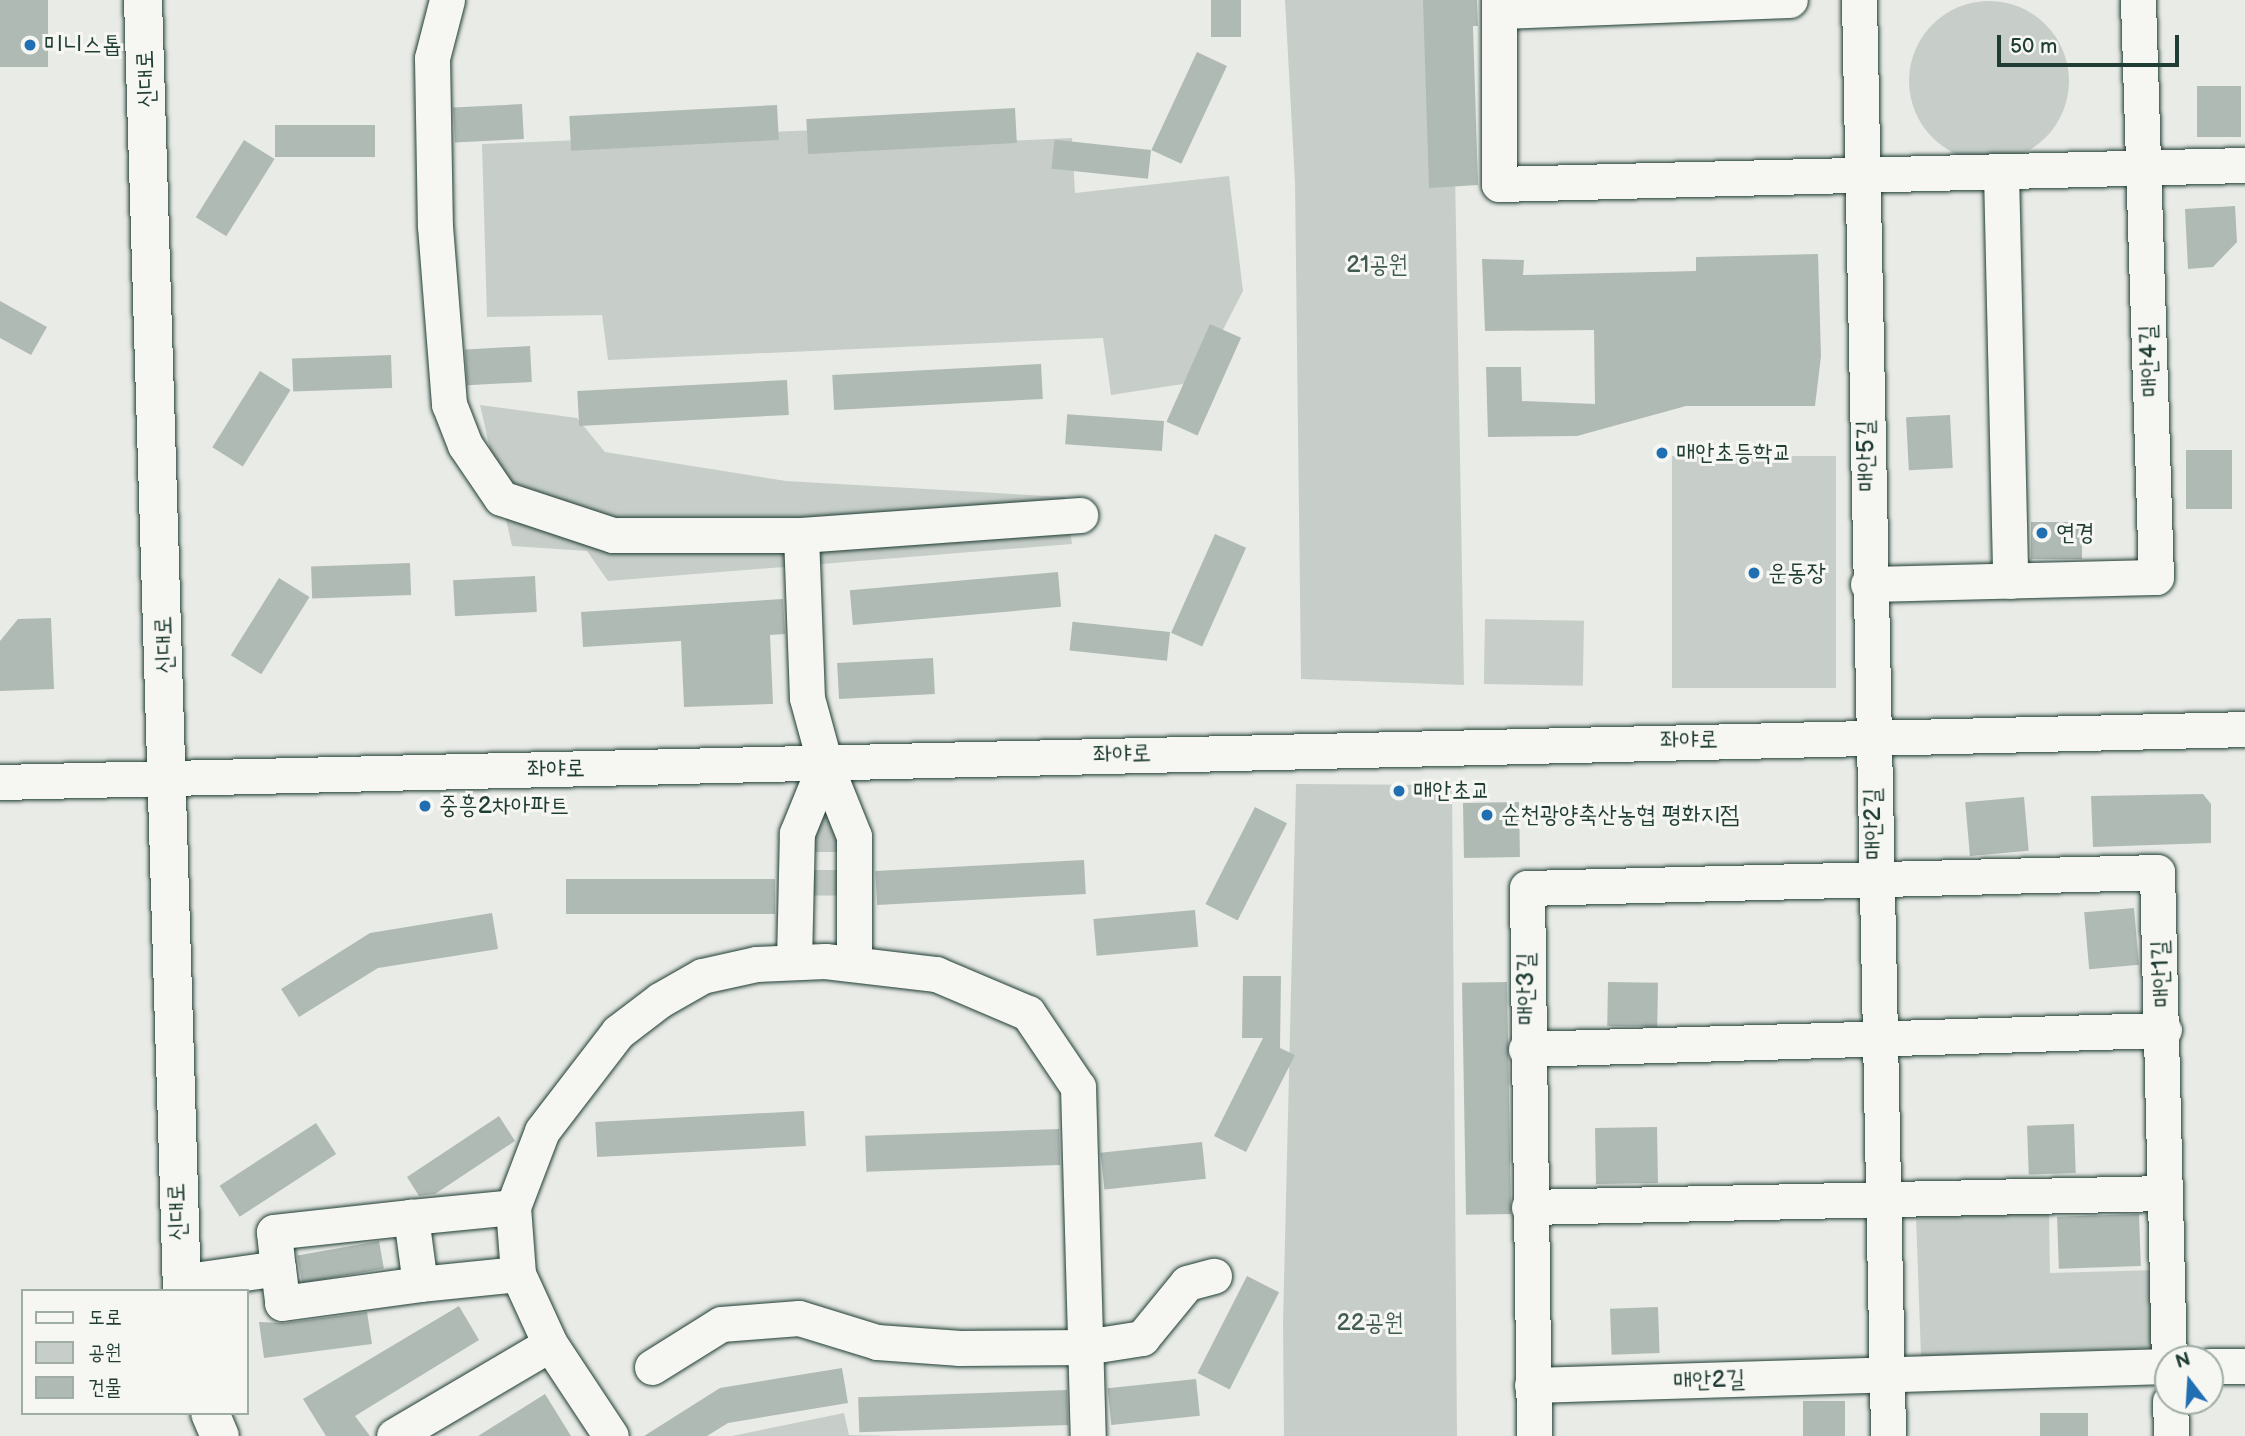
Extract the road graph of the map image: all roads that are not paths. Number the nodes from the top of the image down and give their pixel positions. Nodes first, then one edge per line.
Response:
1 (143, 0) edge
2 (447, 0) edge
3 (1790, 0) edge
4 (1858, 0) edge
5 (2138, 0) edge
6 (1499, 6) edge
7 (2245, 165) edge
8 (2145, 169) junction
9 (2001, 172) junction
10 (1861, 176) junction
11 (1080, 515) dead end
12 (801, 535) junction
13 (2010, 581) junction
14 (1868, 584) junction
15 (2245, 729) edge
16 (1871, 736) junction
17 (825, 764) junction
18 (169, 777) junction
19 (0, 782) edge
20 (1874, 879) junction
21 (794, 962) junction
22 (854, 963) junction
23 (2164, 1030) junction
24 (1878, 1039) junction
25 (1526, 1049) junction
26 (2164, 1193) junction
27 (1882, 1199) junction
28 (513, 1207) junction
29 (1529, 1207) junction
30 (411, 1217) junction
31 (278, 1268) junction
32 (518, 1274) junction
33 (1214, 1276) dead end
34 (420, 1284) junction
35 (181, 1286) edge
36 (550, 1344) junction
37 (2169, 1345) edge
38 (1085, 1346) junction
39 (2154, 1366) edge
40 (2224, 1366) edge
41 (2245, 1366) edge
42 (652, 1367) dead end
43 (1886, 1375) junction
44 (1532, 1385) junction
45 (211, 1415) edge
46 (2170, 1415) edge
47 (220, 1436) edge
48 (394, 1436) edge
49 (611, 1436) edge
50 (1088, 1436) edge
51 (1534, 1436) edge
52 (1888, 1436) edge
53 (2171, 1436) edge

1 - 18 main road, 신대로
2 - 12 street
3 - 6 street
4 - 10 street, 매안5길
5 - 8 street, 매안4길
6 - 10 street
7 - 8 street
8 - 9 street
8 - 13 street, 매안4길
9 - 10 street
9 - 13 street
10 - 14 street, 매안5길
11 - 12 street
12 - 17 street
13 - 14 street, 매안4길
14 - 16 street, 매안5길
15 - 16 street, 좌야로
16 - 17 street, 좌야로
16 - 20 street, 매안2길
17 - 18 street, 좌야로
17 - 21 street
17 - 22 street
18 - 19 street, 좌야로
18 - 35 main road, 신대로
20 - 23 street, 매안1길
20 - 24 street, 매안2길
20 - 25 street, 매안3길
21 - 22 street
21 - 28 street
22 - 38 street
23 - 24 street
23 - 26 street, 매안1길
24 - 25 street
24 - 27 street, 매안2길
25 - 29 street, 매안3길
26 - 27 street
26 - 37 street, 매안1길
27 - 29 street
27 - 43 street, 매안2길
28 - 30 street
28 - 32 street
29 - 44 street, 매안3길
30 - 31 street
30 - 34 street
31 - 34 street
31 - 35 street
32 - 34 street
32 - 36 street
33 - 38 street
36 - 48 street
36 - 49 street
38 - 42 street
38 - 50 street
39 - 43 street, 매안2길
40 - 41 street
43 - 44 street, 매안2길
43 - 52 street, 매안2길
44 - 51 street, 매안3길
45 - 47 main road
46 - 53 street

